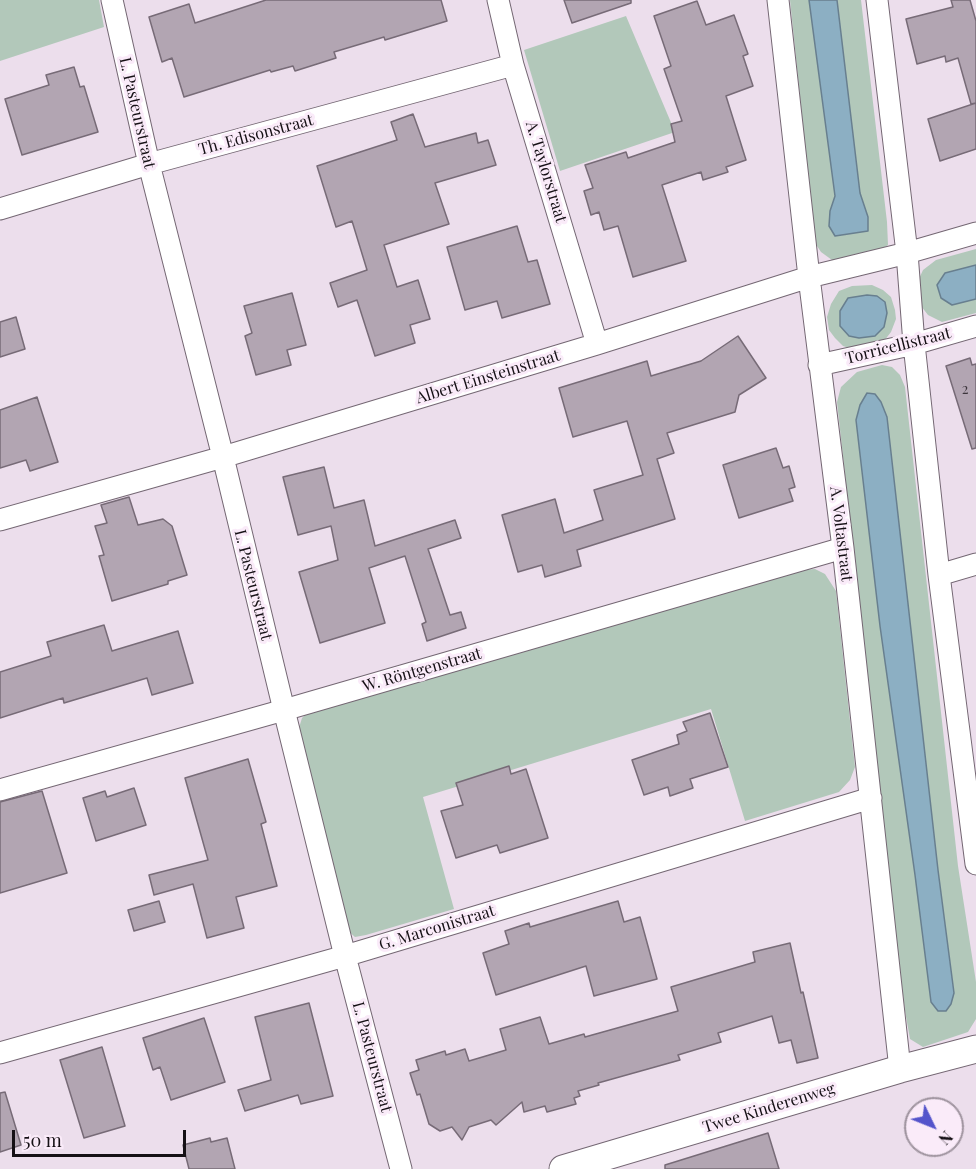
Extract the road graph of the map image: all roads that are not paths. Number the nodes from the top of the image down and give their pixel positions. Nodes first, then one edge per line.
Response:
1 (112, 0) edge
2 (498, 0) edge
3 (778, 0) edge
4 (877, 0) edge
5 (513, 65) junction
6 (149, 164) junction
7 (0, 209) edge
8 (976, 233) edge
9 (907, 253) junction
10 (809, 277) junction
11 (976, 326) edge
12 (597, 344) junction
13 (914, 344) junction
14 (819, 365) junction
15 (223, 457) junction
16 (0, 520) edge
17 (843, 548) junction
18 (976, 564) edge
19 (939, 575) junction
20 (284, 710) junction
21 (0, 790) edge
22 (871, 798) junction
23 (973, 807) edge
24 (976, 864) edge
25 (345, 956) junction
26 (976, 1049) edge
27 (0, 1053) edge
28 (900, 1069) junction
29 (401, 1169) edge
30 (563, 1169) edge

1 - 6 street, L. Pasteurstraat
2 - 5 street, A. Taylorstraat
3 - 10 street, A. Voltastraat
4 - 9 street
5 - 6 street, Th. Edisonstraat
5 - 12 street, A. Taylorstraat
6 - 7 street, Th. Edisonstraat
6 - 15 street, L. Pasteurstraat
8 - 9 street, Albert Einsteinstraat
9 - 10 street, Albert Einsteinstraat
9 - 13 street
10 - 12 street, Albert Einsteinstraat
10 - 14 street, A. Voltastraat
11 - 13 street, Torricellistraat
12 - 15 street, Albert Einsteinstraat
13 - 14 street, Torricellistraat
13 - 19 street
14 - 17 street, A. Voltastraat
15 - 16 street, Albert Einsteinstraat
15 - 20 street, L. Pasteurstraat
17 - 20 street, W. Röntgenstraat
17 - 22 street, A. Voltastraat
18 - 19 street
19 - 23 street
20 - 21 street, W. Röntgenstraat
20 - 25 street, L. Pasteurstraat
22 - 25 street, G. Marconistraat
22 - 28 street, A. Voltastraat
23 - 24 street
25 - 27 street, G. Marconistraat
25 - 29 street, L. Pasteurstraat
26 - 28 street, Twee Kinderenweg
28 - 30 street, Twee Kinderenweg

